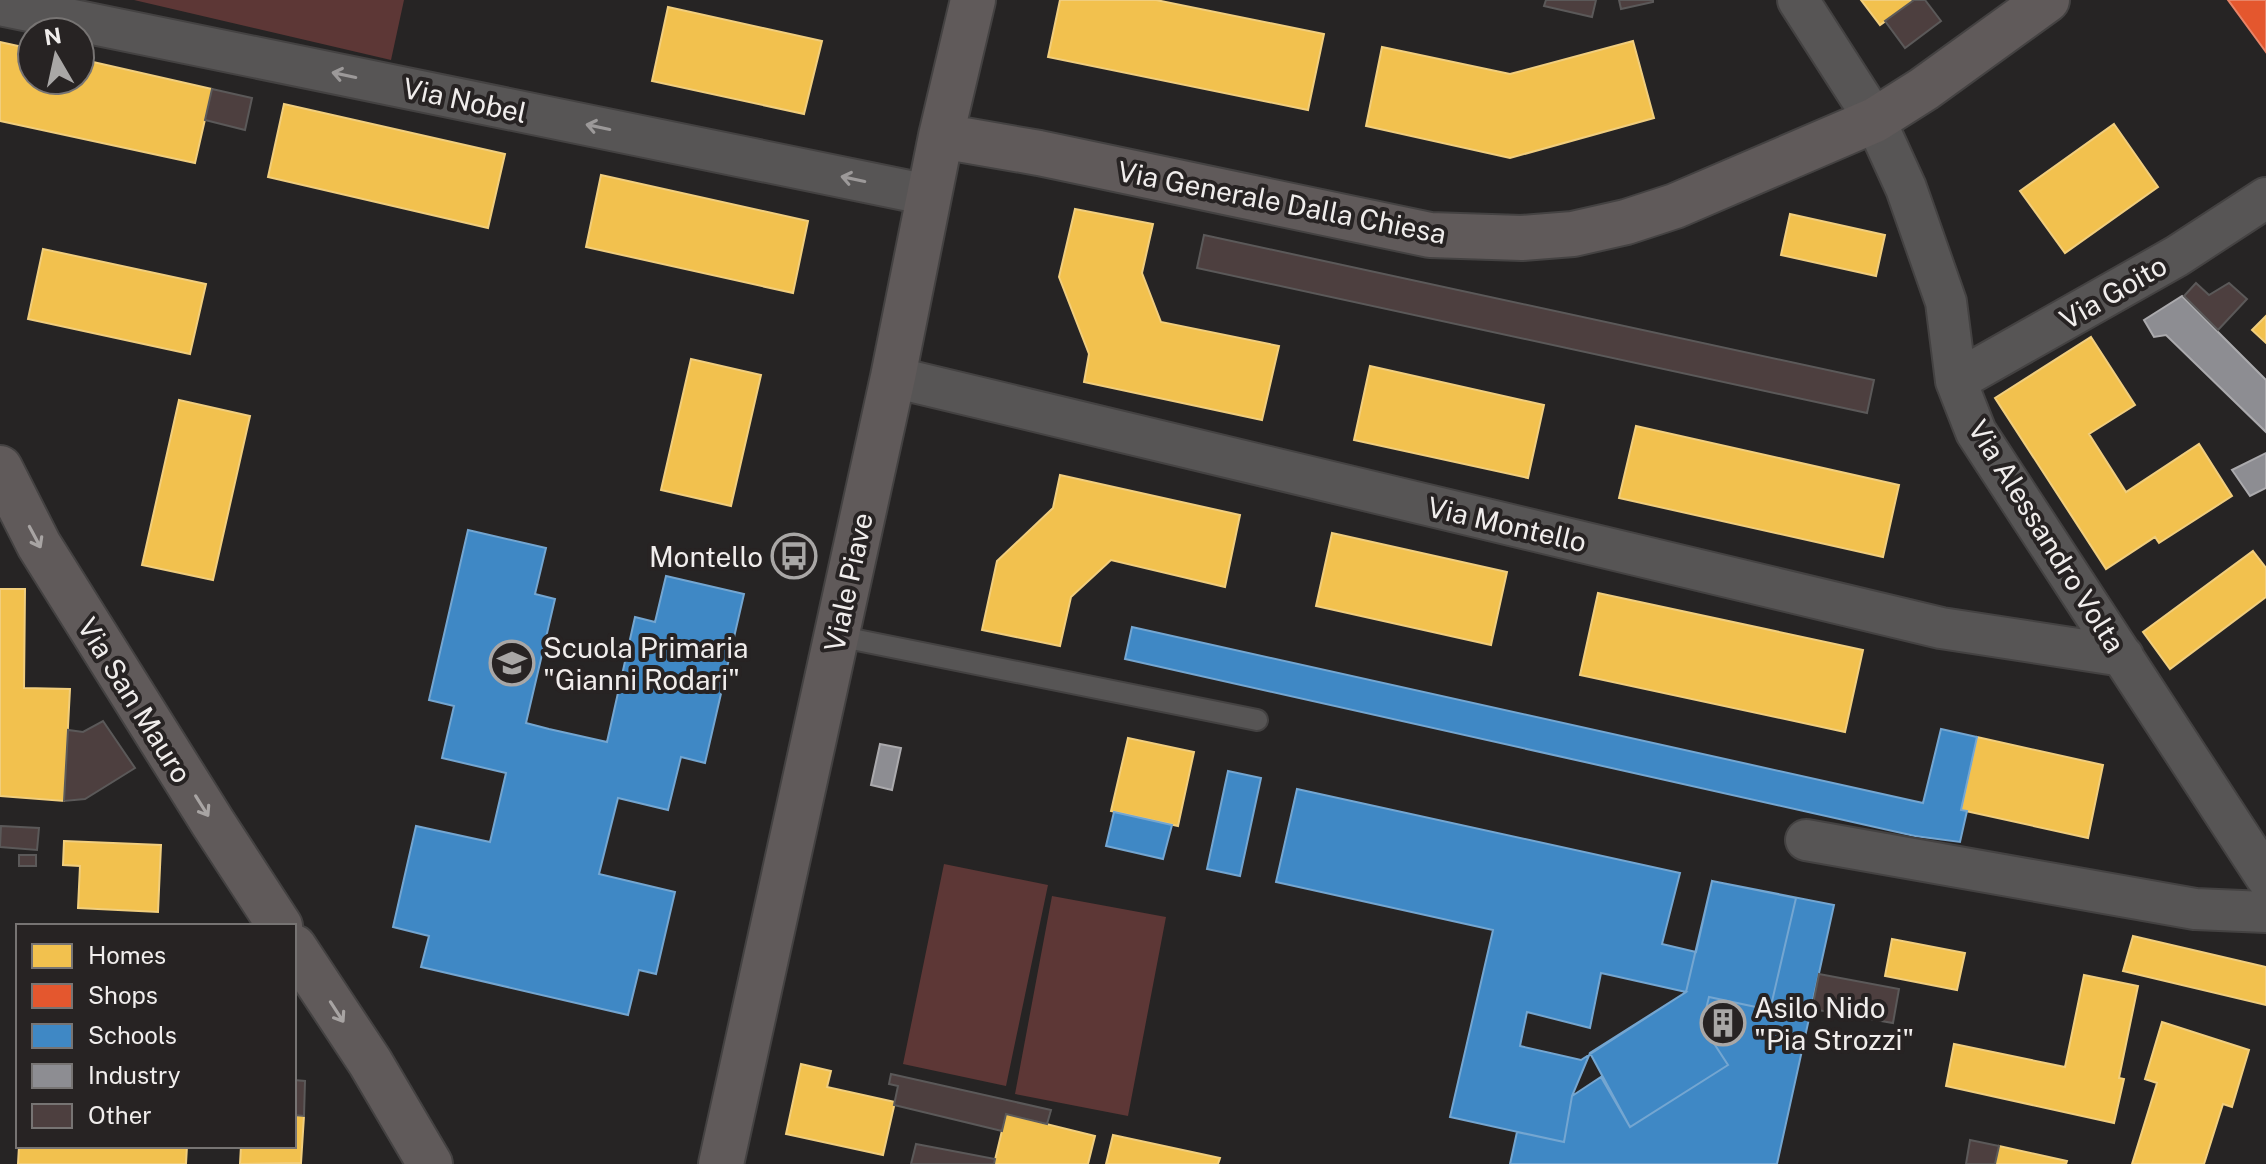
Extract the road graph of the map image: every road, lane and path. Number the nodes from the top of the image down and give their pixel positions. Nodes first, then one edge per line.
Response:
1 (973, 0) edge
2 (1798, 0) edge
3 (2047, 0) edge
4 (0, 5) edge
5 (1875, 120) junction
6 (941, 136) junction
7 (929, 195) junction
8 (2266, 198) edge
9 (893, 377) junction
10 (1956, 381) junction
11 (0, 468) edge
12 (837, 636) junction
13 (2123, 656) junction
14 (1257, 720) dead end
15 (1806, 840) dead end
16 (2266, 877) edge
17 (2266, 912) edge
18 (279, 924) edge
19 (296, 950) edge
20 (430, 1164) edge
21 (721, 1164) edge

1 - 6 street, Viale Piave
2 - 5 street, Via Alessandro Volta
3 - 5 street, Via Generale Dalla Chiesa
7 -> 4 street, Via Nobel
5 - 6 street, Via Generale Dalla Chiesa
5 - 10 street, Via Alessandro Volta
6 - 7 street, Viale Piave
7 - 9 street, Viale Piave
8 - 10 street, Via Goito
9 - 12 street, Viale Piave
9 - 13 street, Via Montello
10 - 13 street, Via Alessandro Volta
11 -> 18 street, Via San Mauro
12 - 14 lane
12 - 21 street, Viale Piave
13 - 16 street, Via Alessandro Volta
15 - 17 street
19 -> 20 street

